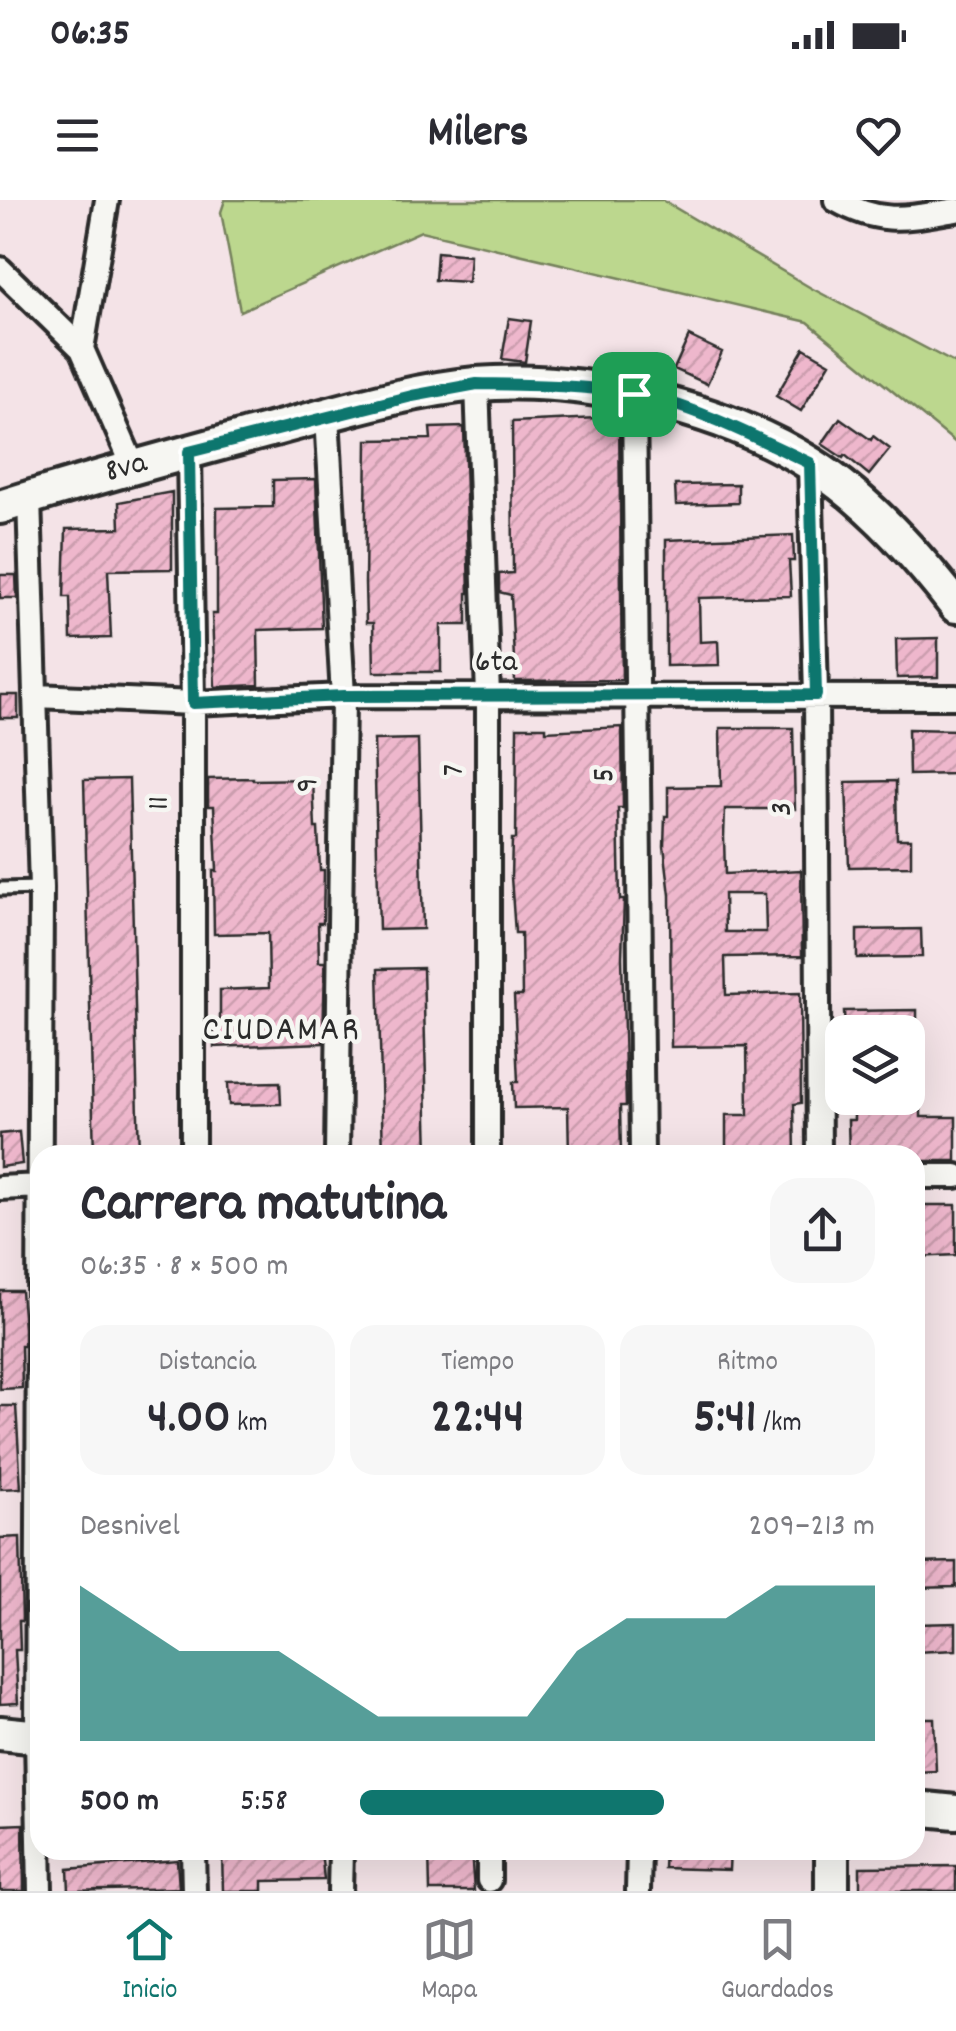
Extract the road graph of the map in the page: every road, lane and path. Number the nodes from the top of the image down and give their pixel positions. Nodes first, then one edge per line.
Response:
1 (106, 200) edge
2 (836, 200) edge
3 (956, 210) edge
4 (0, 269) edge
5 (82, 349) junction
6 (477, 384) junction
7 (634, 394) junction
8 (327, 416) junction
9 (189, 452) junction
10 (810, 463) junction
11 (134, 468) junction
12 (15, 503) edge
13 (956, 606) edge
14 (816, 695) junction
15 (36, 696) junction
16 (343, 696) junction
17 (488, 696) junction
18 (638, 696) junction
19 (956, 696) edge
20 (193, 703) junction
21 (40, 888) junction
22 (0, 889) edge
23 (39, 1145) edge
24 (193, 1145) edge
25 (337, 1145) edge
26 (488, 1145) edge
27 (642, 1145) edge
28 (819, 1145) edge
29 (925, 1176) edge
30 (956, 1176) edge
31 (30, 1186) edge
32 (0, 1188) edge
33 (0, 1733) edge
34 (30, 1736) edge
35 (925, 1809) edge
36 (956, 1812) edge
37 (40, 1860) edge
38 (193, 1860) edge
39 (340, 1860) edge
40 (490, 1860) edge
41 (638, 1860) edge
42 (832, 1860) edge
43 (489, 1880) dead end
44 (40, 1891) edge
45 (194, 1891) edge
46 (340, 1891) edge
47 (638, 1891) edge
48 (832, 1891) edge

1 - 5 street
2 - 3 street
4 - 5 street
5 - 11 street
6 - 7 street, 8va
6 - 8 street, 8va
6 - 17 street, 7
7 - 10 street, 8va
7 - 18 street, 5
8 - 9 street, 8va
8 - 16 street, 9
9 - 11 street, 8va
9 - 20 street, 11
10 - 13 street, 8va
10 - 14 street, 3
11 - 12 street, 8va
12 - 15 street
14 - 18 street, 6ta
14 - 19 street, 6ta
14 - 28 street, 3
15 - 20 street, 6ta
15 - 21 street
16 - 17 street, 6ta
16 - 20 street, 6ta
16 - 25 street, 9
17 - 18 street, 6ta
17 - 26 street, 7
18 - 27 street, 5
20 - 24 street, 11
21 - 22 lane
21 - 23 street
29 - 30 street
31 - 32 street
33 - 34 street
35 - 36 street
37 - 44 street
38 - 45 street
39 - 46 street
40 - 43 street
41 - 47 street
42 - 48 street

